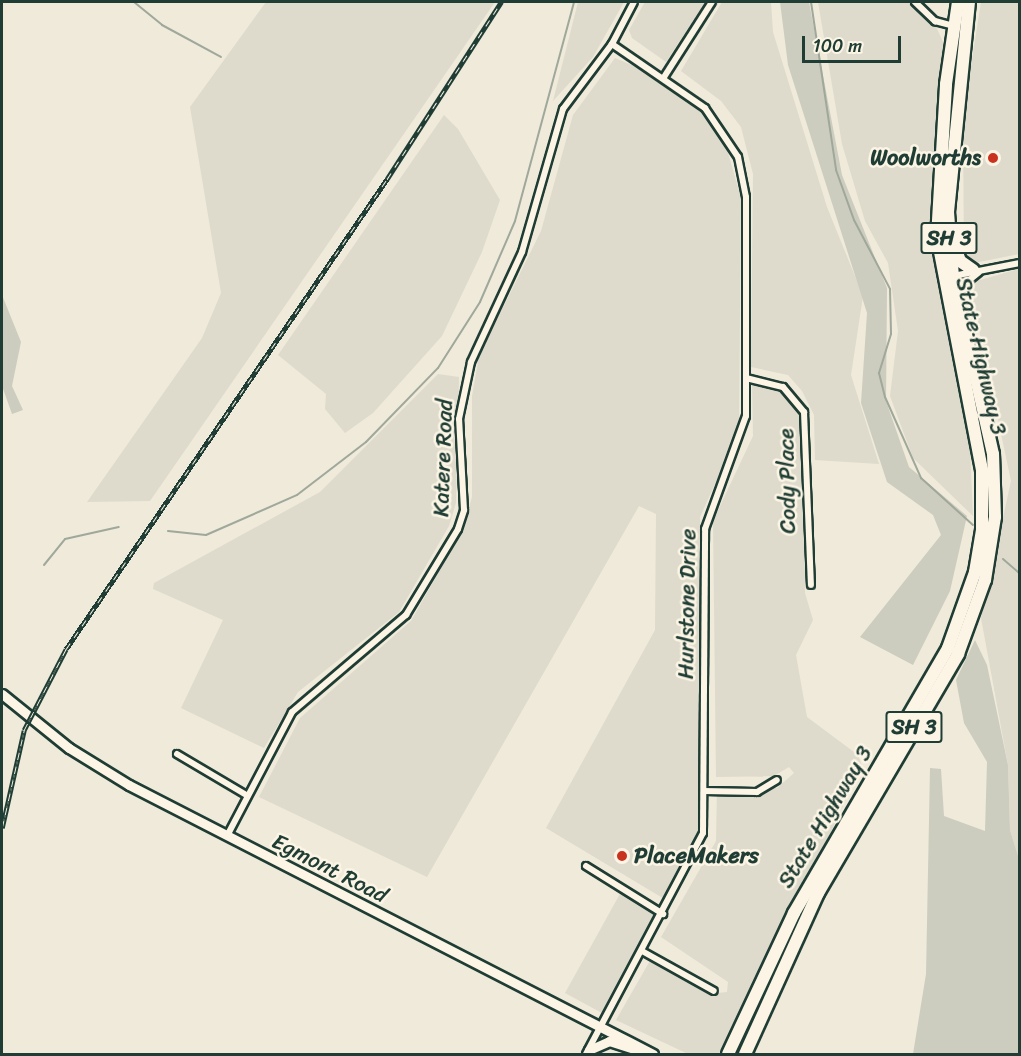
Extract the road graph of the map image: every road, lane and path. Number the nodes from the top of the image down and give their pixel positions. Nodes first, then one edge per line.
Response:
1 (634, 2) edge
2 (712, 2) edge
3 (915, 2) edge
4 (958, 2) edge
5 (969, 2) edge
6 (958, 26) junction
7 (612, 44) junction
8 (664, 77) junction
9 (949, 200) junction
10 (1020, 263) edge
11 (976, 271) junction
12 (953, 277) junction
13 (943, 288) junction
14 (956, 291) junction
15 (746, 378) junction
16 (811, 585) dead end
17 (2, 694) edge
18 (177, 754) dead end
19 (777, 780) dead end
20 (704, 791) junction
21 (248, 796) junction
22 (227, 836) junction
23 (586, 866) dead end
24 (663, 914) junction
25 (642, 951) junction
26 (783, 966) junction
27 (714, 991) dead end
28 (600, 1027) junction
29 (588, 1052) edge
30 (651, 1054) edge
31 (728, 1054) edge
32 (737, 1054) edge
33 (745, 1054) edge

1 - 7 street, Katere Road
2 - 8 street
3 - 6 street
4 - 6 highway, State Highway 3 / SH 3
5 - 6 highway, State Highway 3 / SH 3
6 - 9 highway, State Highway 3 / SH 3
6 - 13 highway, State Highway 3 / SH 3
7 - 8 street, Hurlstone Drive
7 - 21 street, Katere Road
8 - 15 street, Hurlstone Drive
9 - 11 highway
9 - 12 highway, State Highway 3 / SH 3
10 - 11 street
11 - 12 street
11 - 14 street
12 - 13 street
12 - 14 highway, State Highway 3 / SH 3
13 - 31 highway, State Highway 3 / SH 3
14 - 26 highway, State Highway 3 / SH 3
15 - 16 street, Cody Place
15 - 20 street, Hurlstone Drive
17 - 22 main road, Egmont Road
18 - 21 street
19 - 20 street
20 - 24 street, Hurlstone Drive
21 - 22 street, Katere Road
22 - 28 main road, Egmont Road
23 - 24 street
24 - 25 street, Hurlstone Drive
25 - 27 street
25 - 28 street, Hurlstone Drive
26 - 32 highway
26 - 33 highway, State Highway 3 / SH 3
28 - 29 street, Hurlstone Drive
28 - 30 main road, Egmont Road
29 - 30 main road

